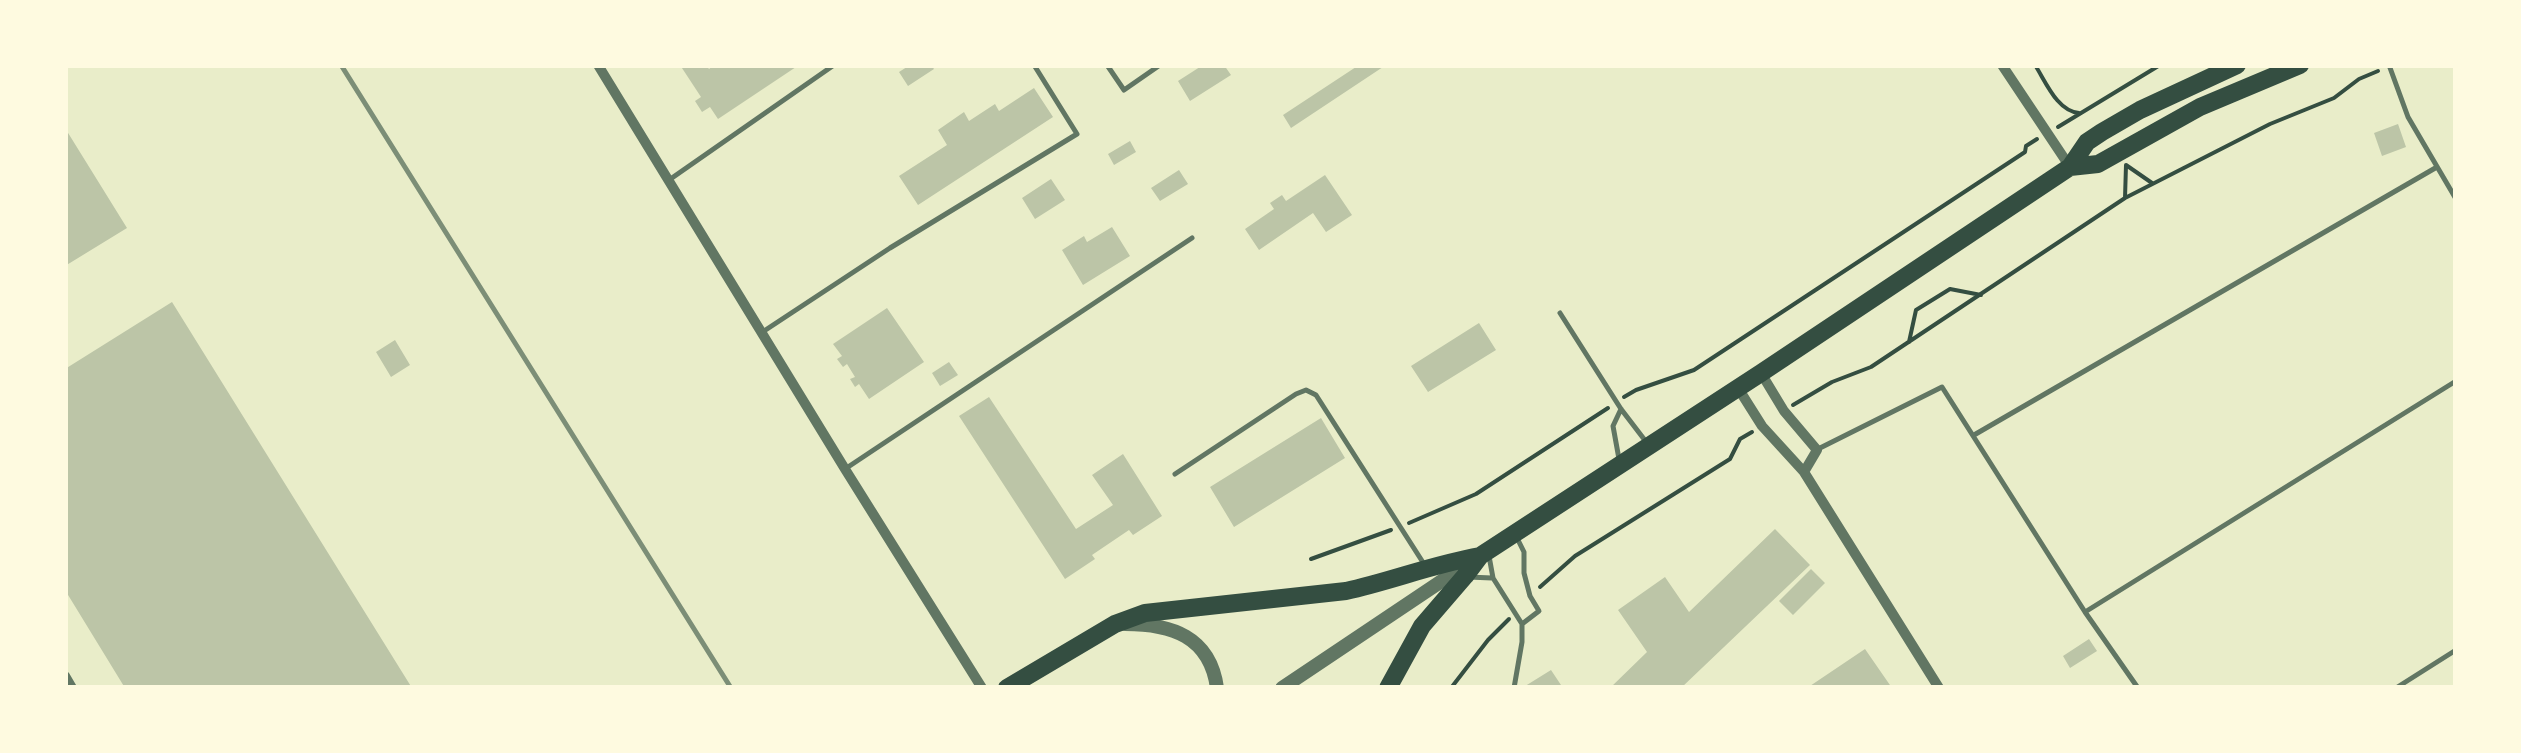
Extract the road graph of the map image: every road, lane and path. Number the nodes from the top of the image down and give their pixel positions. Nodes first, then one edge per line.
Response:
1 (598, 65) edge
2 (834, 65) edge
3 (1034, 65) edge
4 (1106, 65) edge
5 (1160, 65) edge
6 (2002, 65) edge
7 (2034, 65) edge
8 (2160, 65) edge
9 (2237, 65) edge
10 (2300, 65) edge
11 (2389, 65) edge
12 (2080, 113) junction
13 (2048, 133) junction
14 (2070, 166) junction
15 (2437, 167) junction
16 (669, 180) junction
17 (2152, 184) junction
18 (2126, 198) junction
19 (2456, 198) edge
20 (1192, 238) dead end
21 (1981, 295) junction
22 (1560, 313) dead end
23 (762, 332) junction
24 (1909, 342) junction
25 (1762, 373) junction
26 (2456, 381) edge
27 (1738, 388) junction
28 (1618, 406) junction
29 (1784, 411) junction
30 (1762, 426) junction
31 (1974, 435) junction
32 (1649, 446) junction
33 (1817, 450) junction
34 (1620, 464) junction
35 (845, 469) junction
36 (1804, 472) junction
37 (1176, 474) dead end
38 (1402, 526) junction
39 (1514, 533) junction
40 (1484, 553) junction
41 (1310, 559) dead end
42 (1427, 569) junction
43 (1465, 576) junction
44 (1493, 578) junction
45 (1530, 596) junction
46 (1516, 612) junction
47 (2085, 612) junction
48 (1114, 624) junction
49 (1522, 624) junction
50 (2456, 650) edge
51 (65, 676) edge
52 (72, 688) edge
53 (982, 688) edge
54 (1007, 688) edge
55 (1217, 688) edge
56 (1282, 688) edge
57 (1388, 688) edge
58 (1451, 688) edge
59 (1514, 688) edge
60 (1939, 688) edge
61 (2138, 688) edge
62 (2396, 688) edge

1 - 16 street
2 - 16 lane
3 - 23 lane
4 - 5 lane
6 - 13 street
7 - 12 path
8 - 12 path
9 - 14 highway
10 - 14 highway
11 - 15 lane
11 - 17 path
12 - 13 path
13 - 14 street
13 - 28 path
14 - 25 highway
15 - 19 lane
15 - 31 lane
16 - 23 street
17 - 18 path
17 - 18 path
18 - 21 path
20 - 35 lane
21 - 24 path
21 - 24 path
22 - 28 lane
23 - 35 street
24 - 29 path
25 - 27 highway
25 - 29 street
26 - 47 lane
27 - 30 street
27 - 32 highway
28 - 32 lane
28 - 34 lane
28 - 38 path
29 - 33 street
30 - 36 street
30 - 45 path
31 - 33 lane
31 - 47 lane
32 - 34 highway
33 - 36 street
34 - 39 highway
35 - 53 street
36 - 60 street
37 - 38 lane
38 - 41 path
38 - 42 lane
39 - 40 highway
39 - 45 lane
40 - 42 highway
40 - 43 highway
40 - 44 lane
40 - 56 street
42 - 48 highway
43 - 44 lane
43 - 57 highway
44 - 46 lane
45 - 49 lane
46 - 49 lane
46 - 58 path
47 - 61 lane
48 - 54 highway
48 - 55 street
49 - 59 lane
50 - 62 lane
51 - 52 street

